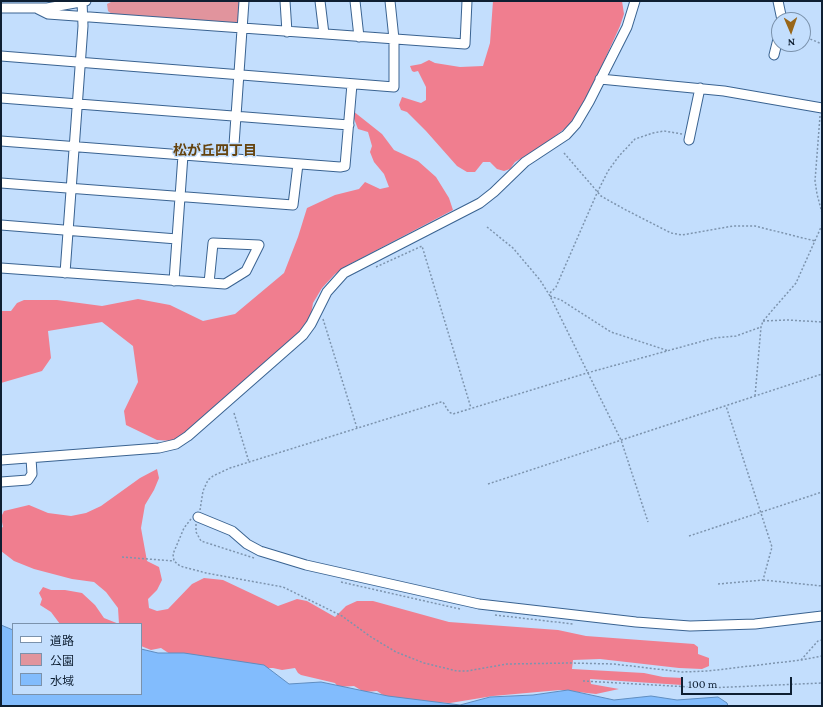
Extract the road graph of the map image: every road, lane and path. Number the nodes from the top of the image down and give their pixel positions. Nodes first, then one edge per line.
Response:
1 (83, 1) edge
2 (244, 1) edge
3 (285, 1) edge
4 (320, 1) edge
5 (355, 1) edge
6 (390, 1) edge
7 (467, 1) edge
8 (635, 1) edge
9 (778, 1) edge
10 (1, 8) edge
11 (38, 9) junction
12 (780, 12) edge
13 (84, 17) junction
14 (242, 28) junction
15 (288, 32) junction
16 (324, 34) junction
17 (359, 37) junction
18 (811, 39) edge
19 (394, 40) junction
20 (822, 44) edge
21 (775, 52) edge
22 (774, 55) dead end
23 (1, 56) edge
24 (80, 62) junction
25 (239, 75) junction
26 (600, 80) junction
27 (352, 84) junction
28 (700, 88) junction
29 (1, 98) edge
30 (77, 104) junction
31 (821, 108) edge
32 (236, 116) junction
33 (349, 125) junction
34 (689, 138) joint
35 (1, 141) edge
36 (74, 146) junction
37 (564, 153) dead end
38 (183, 155) junction
39 (233, 159) junction
40 (298, 164) junction
41 (1, 183) edge
42 (71, 189) junction
43 (597, 193) junction
44 (180, 197) junction
45 (822, 213) edge
46 (1, 225) edge
47 (822, 225) edge
48 (487, 227) dead end
49 (68, 231) junction
50 (177, 239) junction
51 (815, 241) junction
52 (376, 267) dead end
53 (1, 268) edge
54 (65, 273) junction
55 (174, 281) junction
56 (209, 283) junction
57 (550, 295) junction
58 (323, 319) dead end
59 (763, 321) junction
60 (822, 322) edge
61 (760, 327) junction
62 (670, 351) junction
63 (587, 373) junction
64 (822, 374) edge
65 (755, 396) junction
66 (725, 406) junction
67 (471, 408) junction
68 (234, 413) dead end
69 (357, 428) junction
70 (621, 440) junction
71 (31, 458) junction
72 (1, 460) edge
73 (249, 462) junction
74 (1, 482) edge
75 (488, 484) dead end
76 (822, 492) edge
77 (761, 513) junction
78 (198, 517) junction
79 (648, 522) dead end
80 (689, 536) dead end
81 (122, 557) dead end
82 (259, 559) dead end
83 (174, 561) junction
84 (763, 580) junction
85 (338, 581) dead end
86 (718, 584) dead end
87 (822, 586) edge
88 (466, 610) dead end
89 (494, 614) dead end
90 (822, 616) edge
91 (575, 624) dead end
92 (822, 640) edge
93 (822, 656) edge
94 (801, 660) junction
95 (583, 680) dead end
96 (822, 683) edge

1 - 11 street
1 - 13 street
2 - 14 street
3 - 15 street
4 - 16 street
5 - 17 street
6 - 19 street
7 - 19 street
8 - 26 street
9 - 12 street
10 - 11 street
11 - 13 street
13 - 14 street
13 - 24 street
14 - 15 street
14 - 25 street
15 - 16 street
16 - 17 street
17 - 19 street
18 - 20 path
19 - 27 street
21 - 22 street
23 - 24 street
24 - 25 street
24 - 30 street
25 - 27 street
25 - 32 street
26 - 28 street
26 - 71 street
27 - 33 street
28 - 31 street
28 - 34 street
29 - 30 street
30 - 32 street
30 - 36 street
31 - 45 path
32 - 33 street
32 - 39 street
33 - 40 street
34 - 43 path
35 - 36 street
36 - 38 street
36 - 42 street
37 - 43 path
38 - 39 street
38 - 44 street
39 - 40 street
40 - 44 street
41 - 42 street
42 - 44 street
42 - 49 street
43 - 51 path
43 - 57 path
44 - 50 street
46 - 49 street
47 - 51 path
48 - 57 path
49 - 50 street
49 - 54 street
50 - 55 street
51 - 59 path
52 - 67 path
53 - 54 street
54 - 55 street
55 - 56 street
56 - 56 street
57 - 62 path
57 - 63 path
58 - 69 path
59 - 60 path
59 - 61 path
61 - 62 path
61 - 65 path
62 - 63 path
63 - 67 path
63 - 70 path
64 - 65 path
65 - 66 path
66 - 70 path
66 - 77 path
67 - 69 path
68 - 73 path
69 - 73 path
70 - 75 path
70 - 79 path
71 - 72 street
71 - 74 street
73 - 78 path
76 - 77 path
77 - 80 path
77 - 84 path
78 - 82 path
78 - 83 path
78 - 90 street
81 - 83 path
83 - 94 path
84 - 86 path
84 - 87 path
85 - 88 path
89 - 91 path
92 - 94 path
93 - 94 path
95 - 96 path

